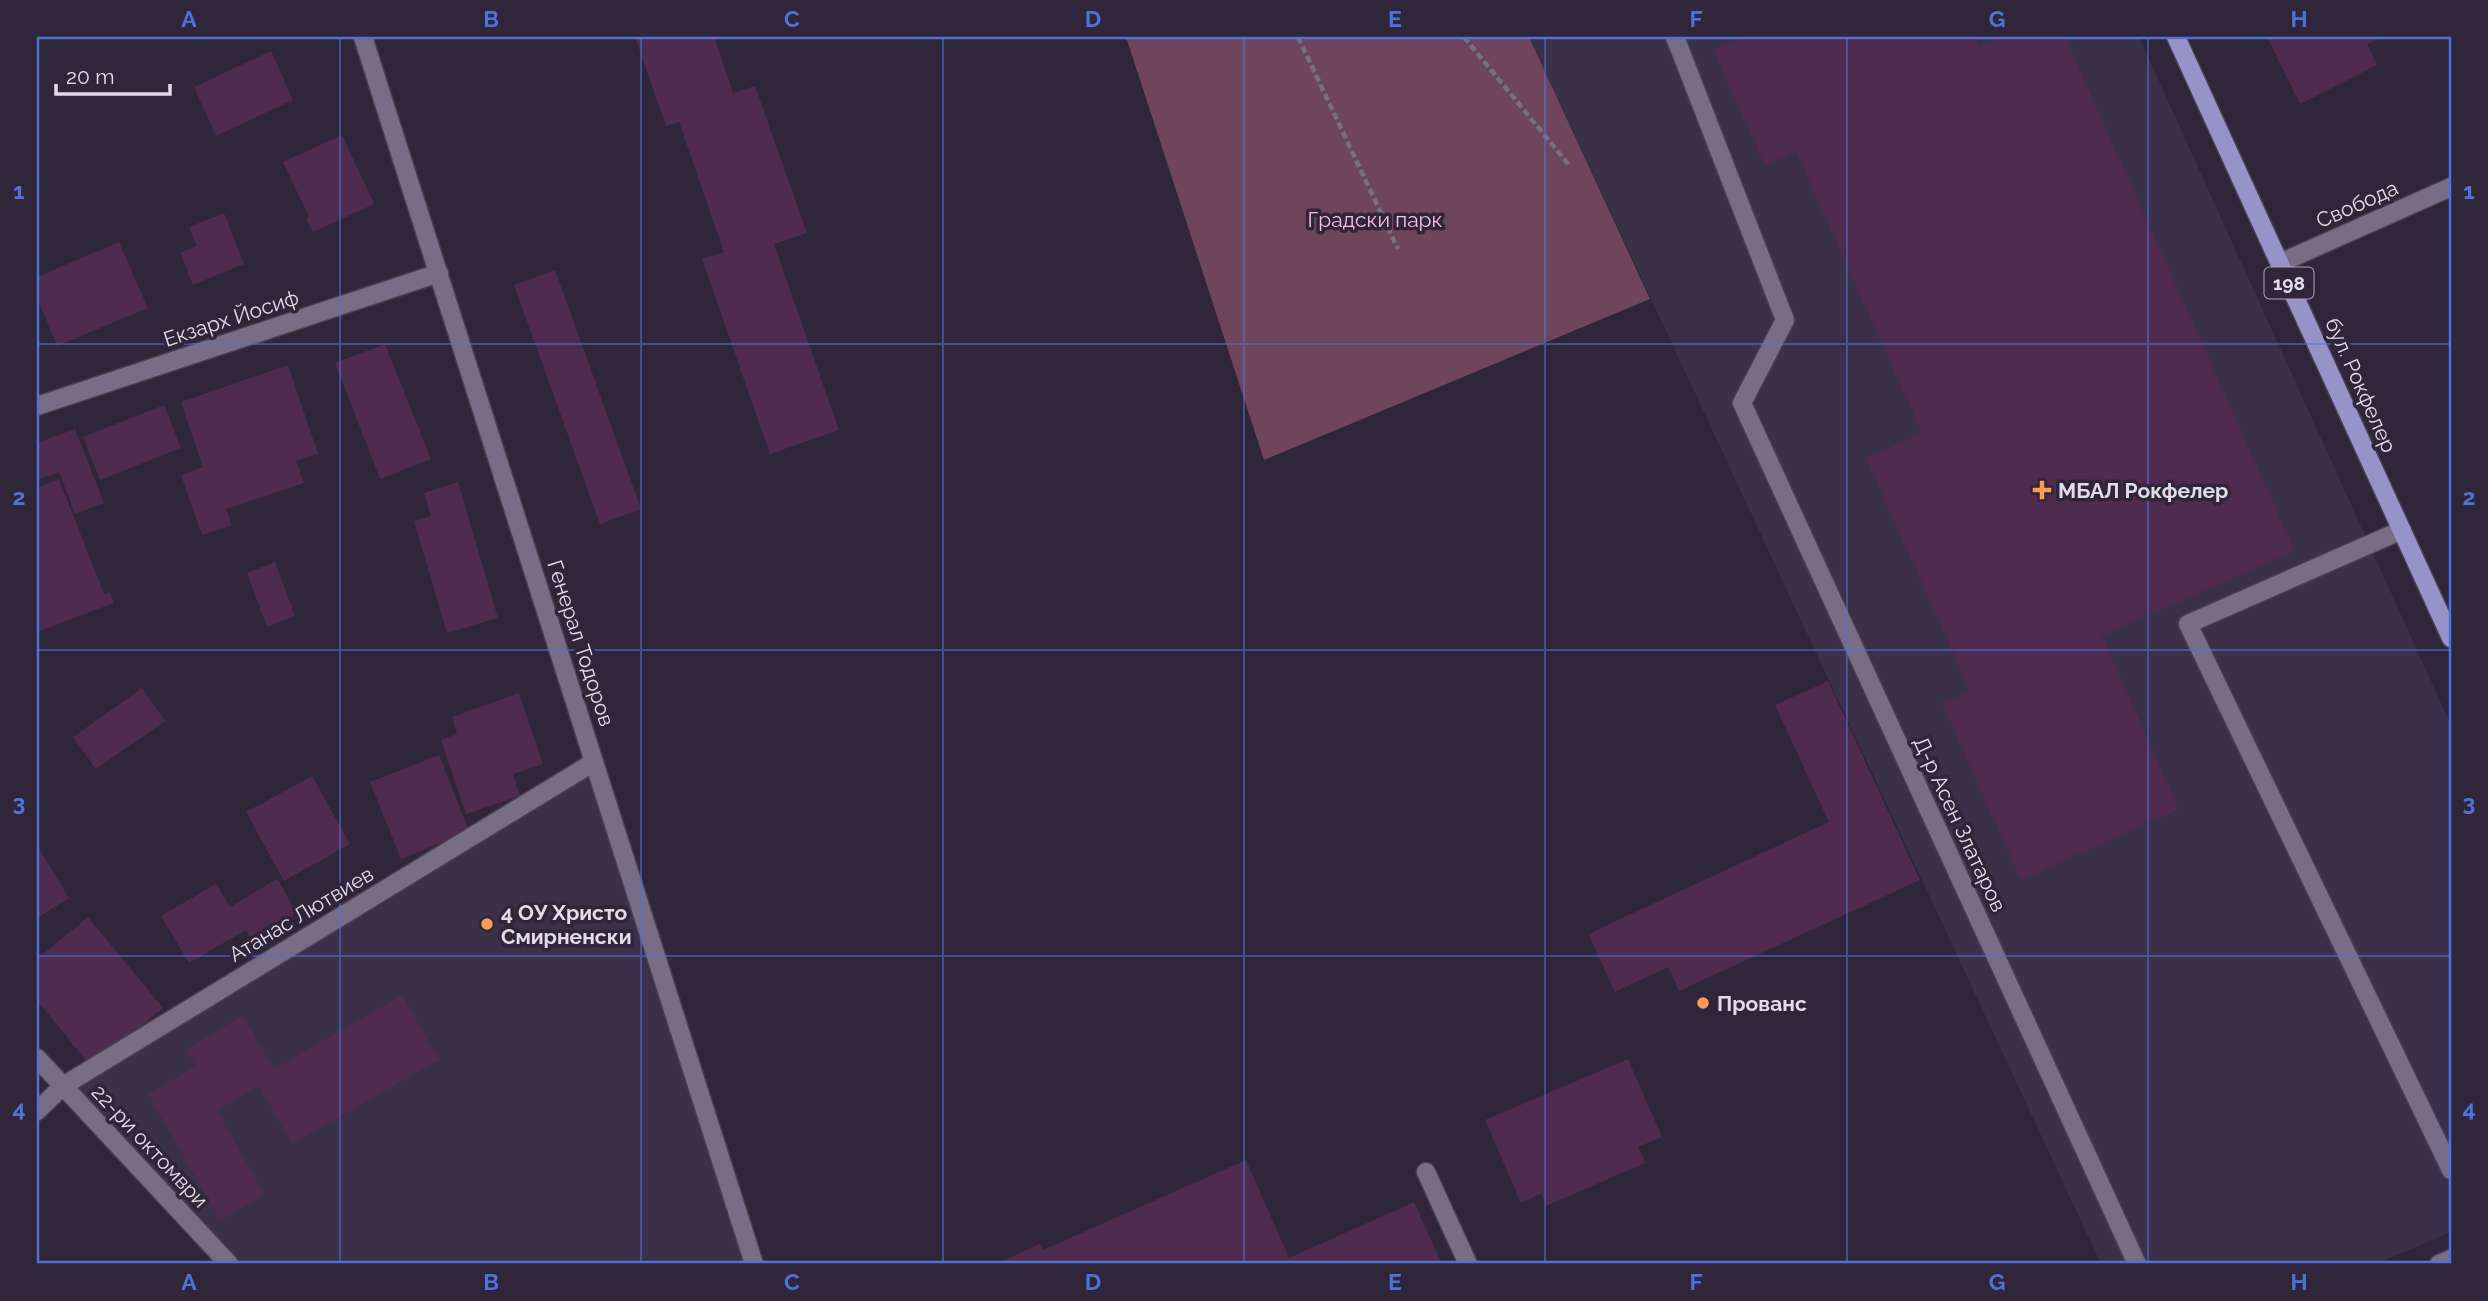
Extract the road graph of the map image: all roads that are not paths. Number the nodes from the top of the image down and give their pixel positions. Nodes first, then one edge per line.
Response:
1 (363, 37) edge
2 (1675, 37) edge
3 (2176, 37) edge
4 (2451, 187) edge
5 (2280, 263) junction
6 (439, 273) junction
7 (37, 406) edge
8 (2402, 530) junction
9 (2451, 638) edge
10 (594, 762) junction
11 (37, 1058) edge
12 (63, 1086) junction
13 (37, 1111) edge
14 (2451, 1170) edge
15 (1426, 1172) dead end
16 (2451, 1259) edge
17 (229, 1264) edge
18 (754, 1264) edge
19 (1468, 1264) edge
20 (2137, 1264) edge
21 (2439, 1264) edge

1 - 6 street, Генерал Тодоров
2 - 20 street, Д-р Асен Златаров
3 - 5 main road, бул. Рокфелер / 198
4 - 5 street, Свобода
5 - 8 main road, бул. Рокфелер / 198
6 - 7 street, Екзарх Йосиф
6 - 10 street, Генерал Тодоров
8 - 9 main road, бул. Рокфелер / 198
8 - 14 street
10 - 12 street, Атанас Лютвиев
10 - 18 street, Генерал Тодоров
11 - 12 street, 22-ри октомври
12 - 13 street, Атанас Лютвиев
12 - 17 street, 22-ри октомври
15 - 19 street
16 - 21 street

